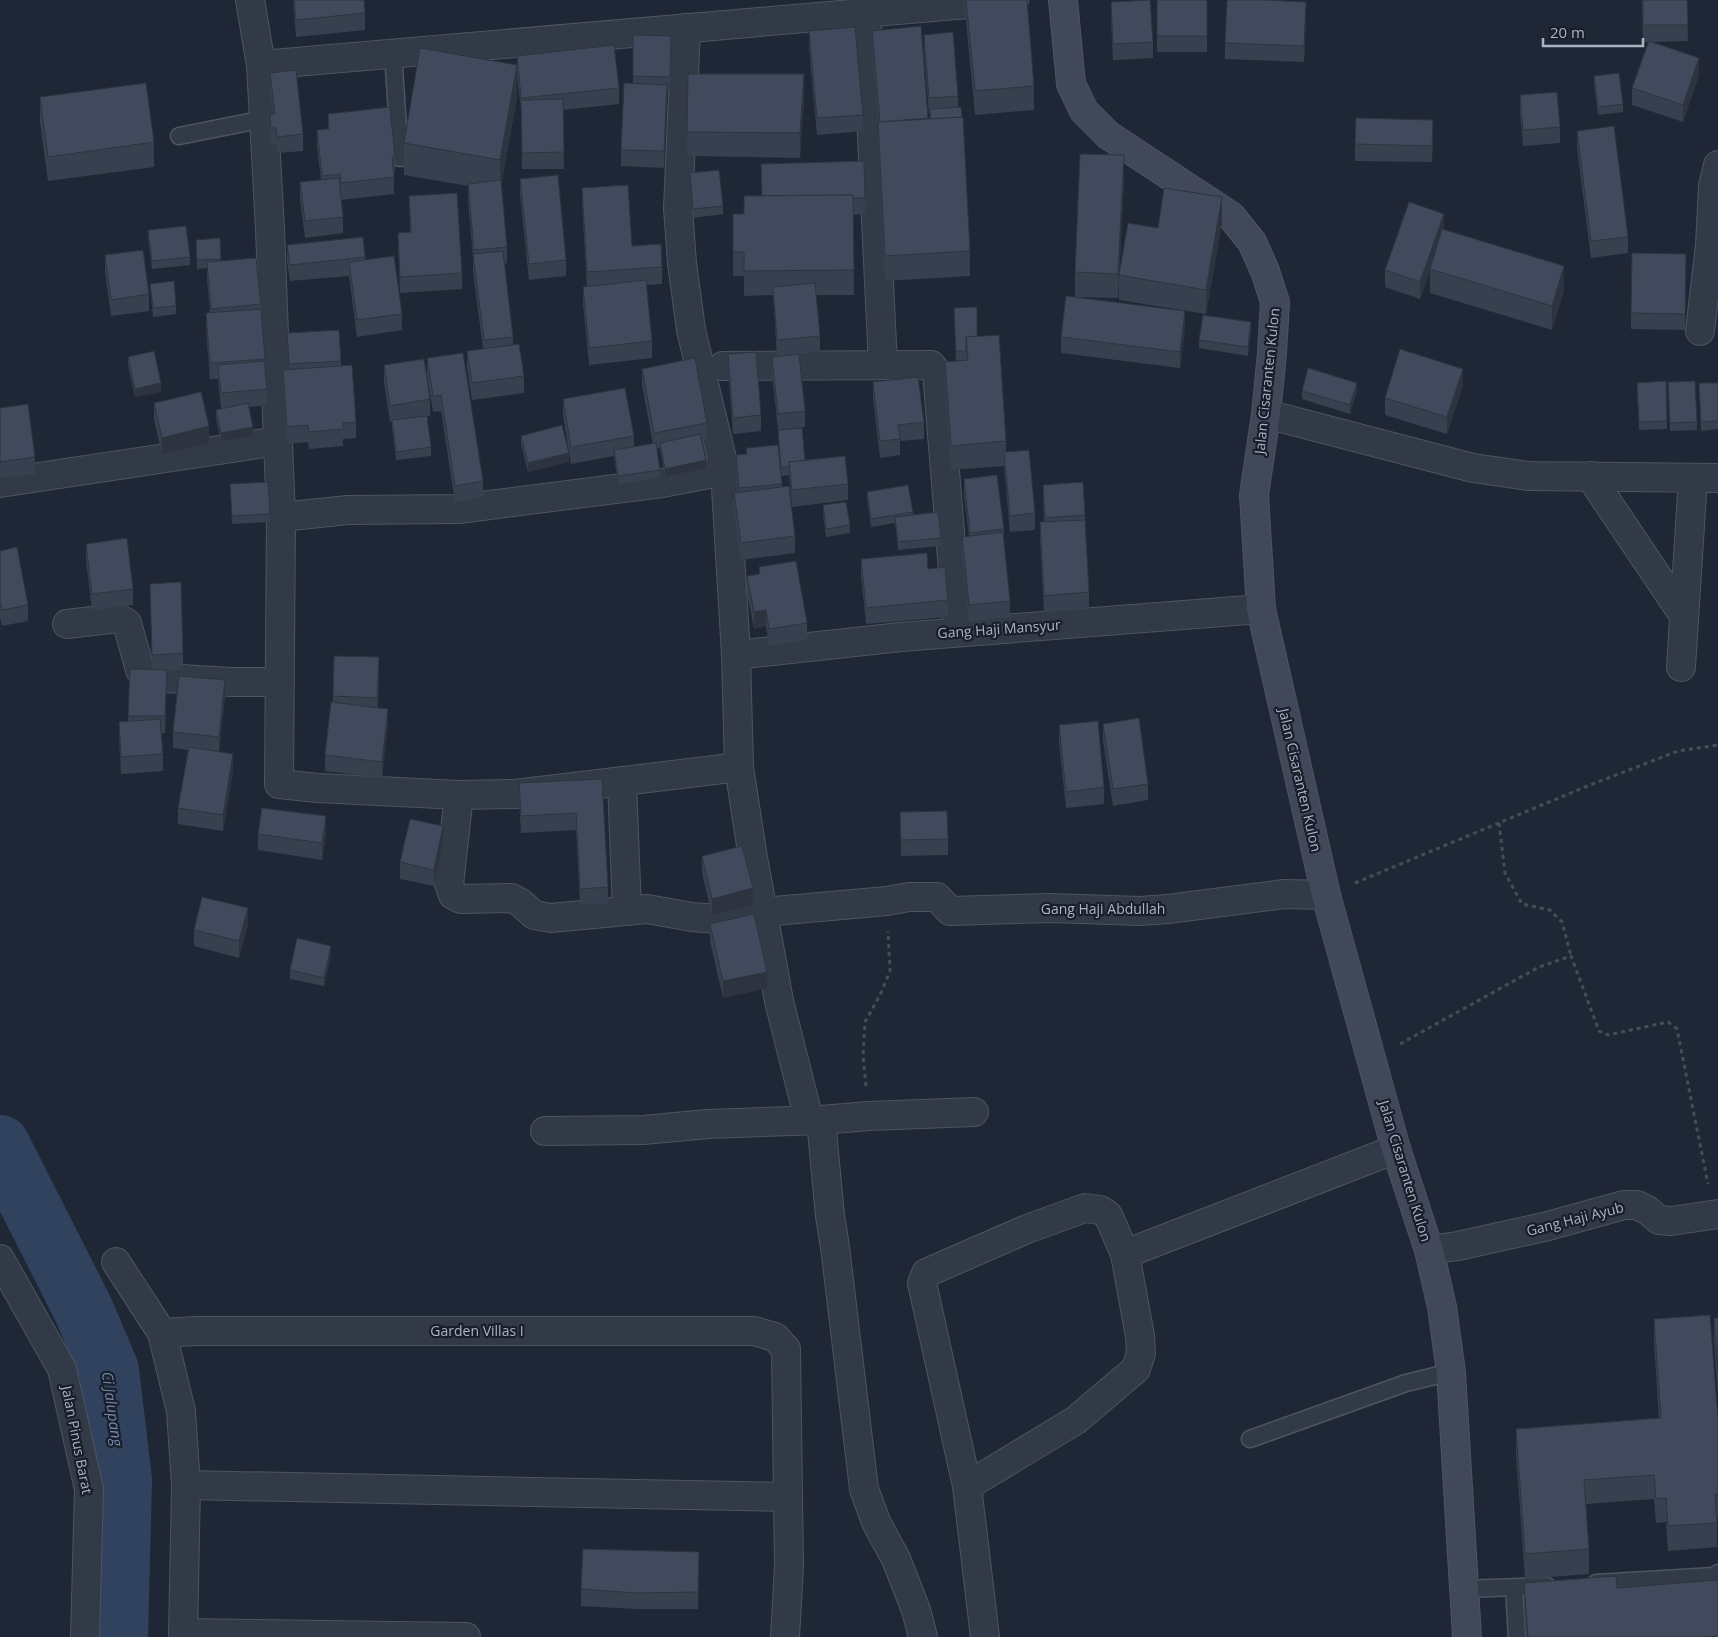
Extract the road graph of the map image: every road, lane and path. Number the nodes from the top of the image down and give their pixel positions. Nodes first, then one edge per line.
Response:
1 (250, 0) edge
2 (1014, 0) edge
3 (1063, 0) edge
4 (802, 9) edge
5 (866, 13) junction
6 (686, 28) junction
7 (393, 53) junction
8 (262, 65) junction
9 (264, 119) junction
10 (179, 136) dead end
11 (400, 158) dead end
12 (1716, 179) edge
13 (1700, 331) dead end
14 (883, 365) junction
15 (723, 366) dead end
16 (1266, 414) junction
17 (278, 441) junction
18 (725, 471) junction
19 (1590, 476) junction
20 (1705, 478) edge
21 (0, 484) edge
22 (281, 517) junction
23 (1261, 609) junction
24 (1684, 616) junction
25 (67, 624) dead end
26 (958, 632) junction
27 (736, 655) junction
28 (1681, 667) dead end
29 (280, 682) junction
30 (1718, 745) edge
31 (739, 767) junction
32 (622, 782) junction
33 (459, 795) junction
34 (1499, 823) junction
35 (1326, 895) junction
36 (887, 901) junction
37 (627, 911) junction
38 (763, 912) junction
39 (1571, 956) junction
40 (1371, 1059) junction
41 (974, 1112) dead end
42 (868, 1116) junction
43 (815, 1120) junction
44 (545, 1131) dead end
45 (1396, 1149) junction
46 (1716, 1214) edge
47 (1429, 1250) junction
48 (1126, 1254) junction
49 (0, 1259) edge
50 (116, 1262) dead end
51 (162, 1333) junction
52 (1451, 1372) junction
53 (1250, 1439) dead end
54 (186, 1485) junction
55 (967, 1486) junction
56 (788, 1497) junction
57 (1718, 1574) edge
58 (1579, 1584) edge
59 (1560, 1585) edge
60 (1514, 1588) junction
61 (1464, 1589) junction
62 (183, 1635) edge
63 (85, 1637) edge
64 (466, 1637) edge
65 (785, 1637) edge
66 (923, 1637) edge
67 (985, 1637) edge
68 (1467, 1637) edge
69 (1516, 1637) edge

1 - 8 street
2 - 5 street
3 - 16 main road, Jalan Cisaranten Kulon
4 - 5 street
4 - 6 street
5 - 14 street
6 - 7 street
6 - 18 street
7 - 8 street
7 - 11 lane
8 - 9 street
9 - 10 lane
9 - 17 street
12 - 13 street
14 - 15 street
14 - 26 street
16 - 19 street
16 - 23 main road, Jalan Cisaranten Kulon
17 - 21 street
17 - 22 street
18 - 22 street
18 - 27 street
19 - 20 street
19 - 24 street
20 - 24 street
22 - 29 street
23 - 26 street, Gang Haji Mansyur
23 - 35 main road, Jalan Cisaranten Kulon
24 - 28 street
25 - 29 street
26 - 27 street, Gang Haji Mansyur
27 - 31 street
29 - 33 street
30 - 34 path
31 - 32 street
31 - 38 street
32 - 33 street
32 - 37 street
33 - 37 street
34 - 35 path
34 - 39 path
35 - 36 street, Gang Haji Abdullah
35 - 40 main road, Jalan Cisaranten Kulon
36 - 38 street
36 - 42 path
37 - 38 street
38 - 43 street
39 - 40 path
39 - 46 path
40 - 45 main road, Jalan Cisaranten Kulon
41 - 42 street
42 - 43 street
43 - 44 street
43 - 66 street
45 - 47 main road, Jalan Cisaranten Kulon
45 - 48 street
46 - 47 street, Gang Haji Ayub
47 - 52 main road, Jalan Cisaranten Kulon
48 - 55 street
48 - 55 street
49 - 63 street, Jalan Pinus Barat
50 - 51 street
51 - 54 street
51 - 56 street, Garden Villas I
52 - 53 lane
52 - 61 main road, Jalan Cisaranten Kulon
54 - 56 street
54 - 62 street
55 - 67 street
56 - 65 street
57 - 58 lane
59 - 60 lane
60 - 61 lane
60 - 69 lane
61 - 68 main road, Jalan Cisaranten Kulon
62 - 64 street

